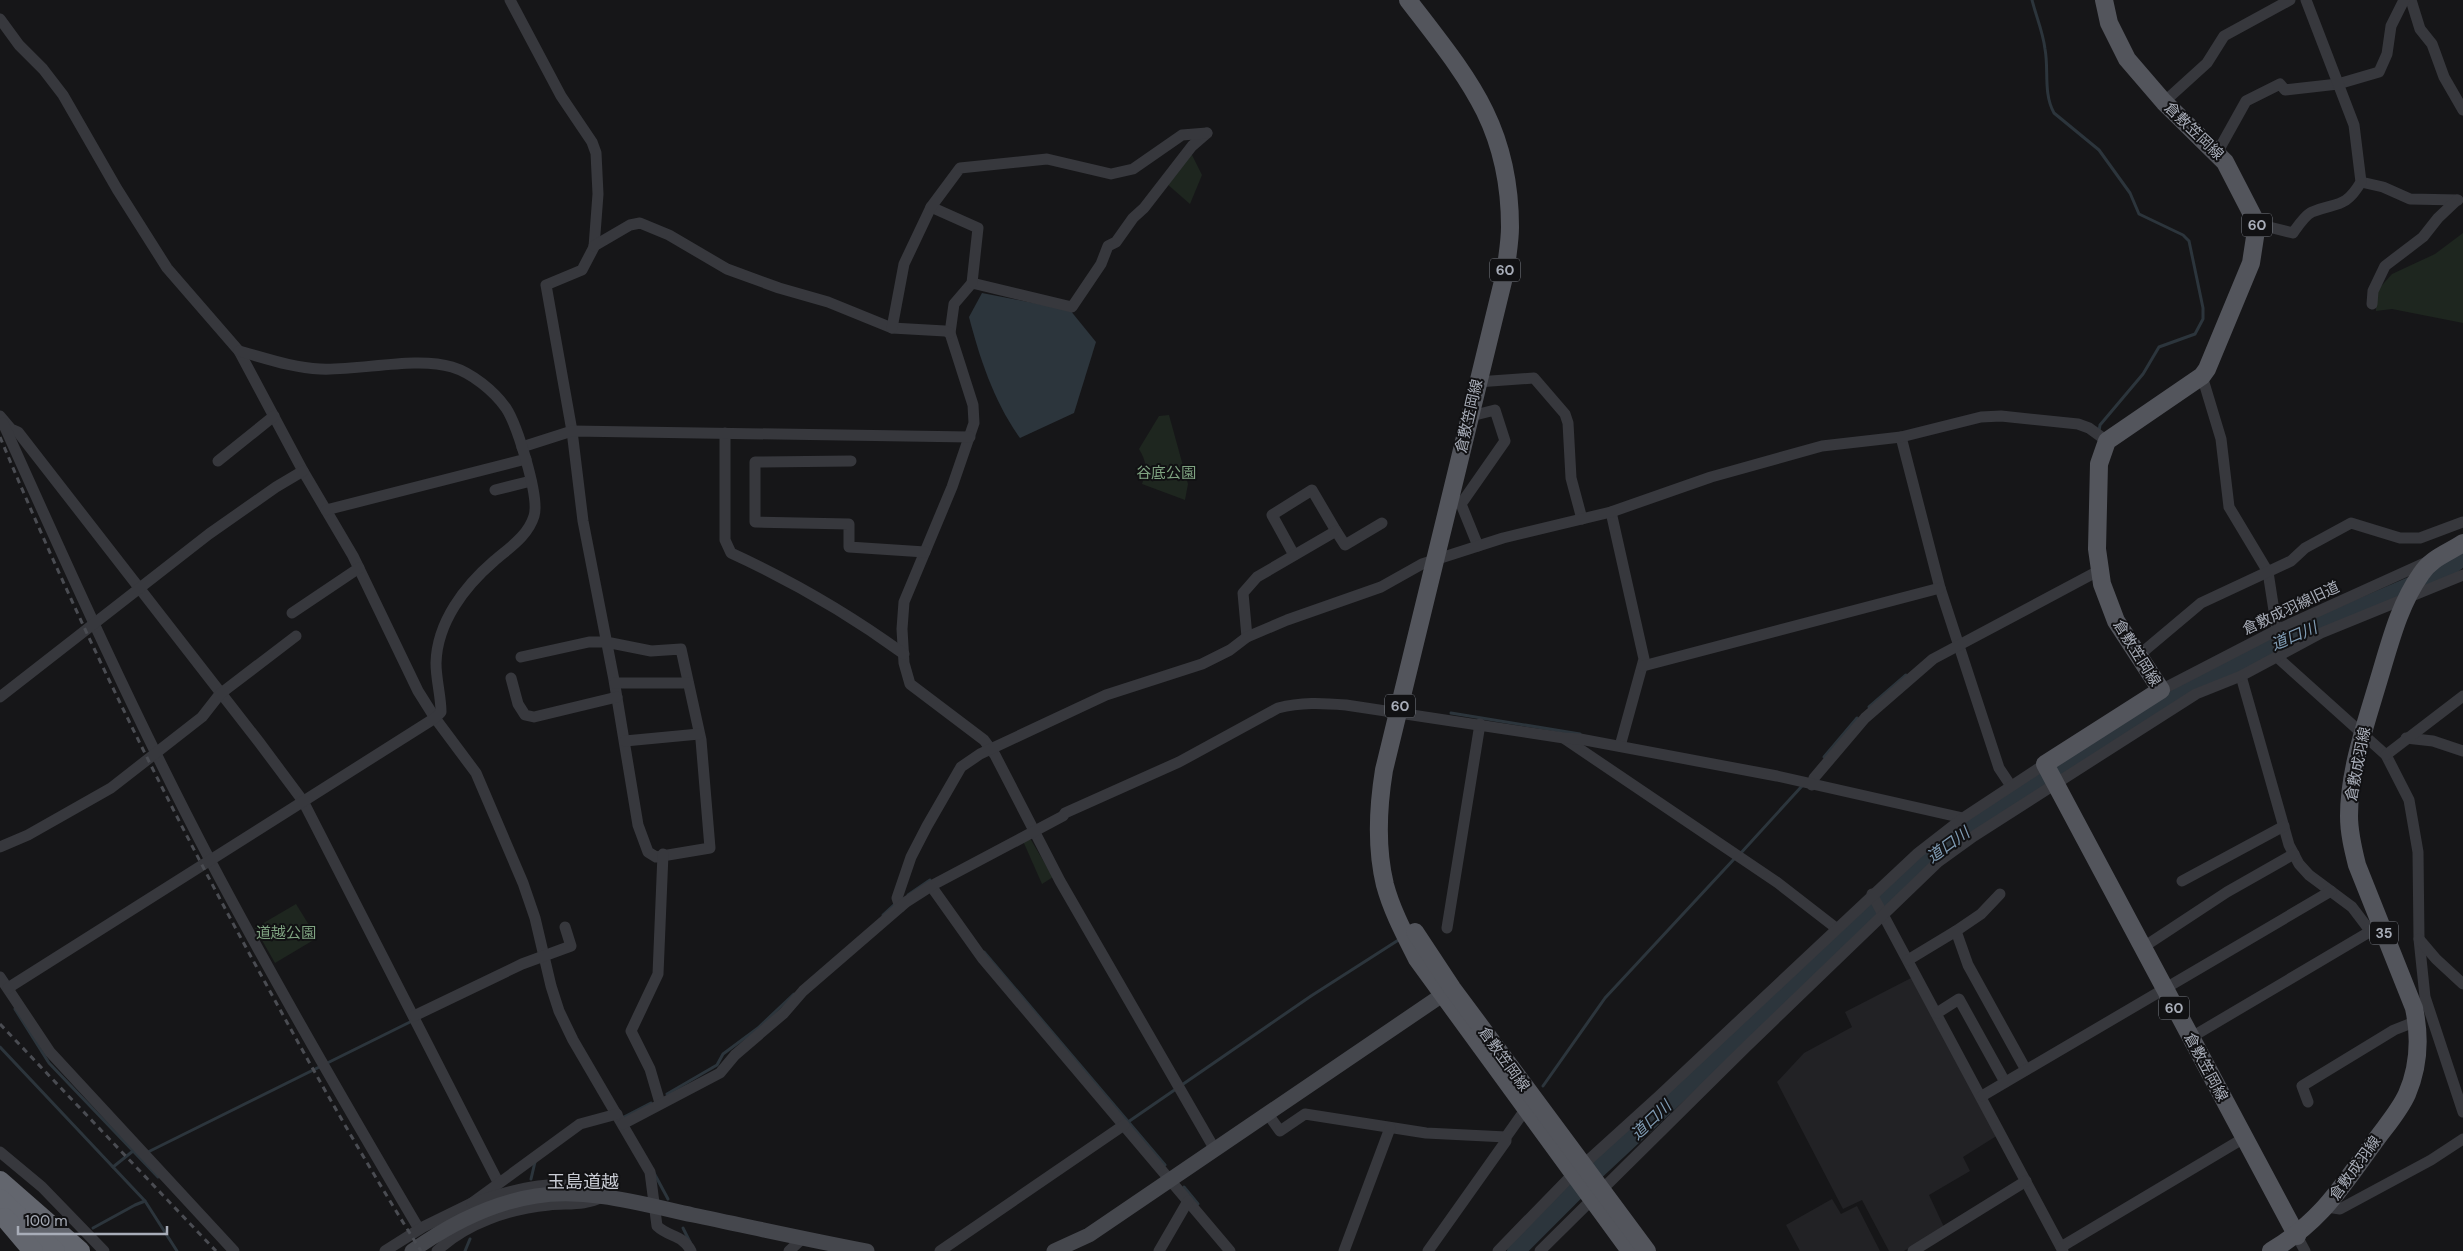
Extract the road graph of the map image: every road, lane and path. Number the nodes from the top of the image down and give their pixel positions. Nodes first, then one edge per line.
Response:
1 (510, 0) edge
2 (1408, 0) edge
3 (2104, 0) edge
4 (2290, 0) edge
5 (2306, 0) edge
6 (2404, 0) edge
7 (2411, 0) edge
8 (0, 19) edge
9 (2338, 84) junction
10 (2164, 102) junction
11 (2463, 110) edge
12 (2217, 153) junction
13 (2361, 182) junction
14 (2460, 200) edge
15 (932, 207) junction
16 (2257, 224) junction
17 (594, 246) junction
18 (972, 283) junction
19 (2372, 304) dead end
20 (892, 328) junction
21 (950, 333) junction
22 (239, 351) junction
23 (2202, 376) junction
24 (1478, 382) junction
25 (1479, 414) dead end
26 (274, 416) junction
27 (0, 417) edge
28 (572, 431) junction
29 (725, 433) junction
30 (2101, 436) junction
31 (970, 437) junction
32 (1902, 437) junction
33 (522, 446) junction
34 (526, 459) junction
35 (218, 461) dead end
36 (851, 461) dead end
37 (303, 472) junction
38 (531, 481) junction
39 (495, 490) dead end
40 (326, 510) junction
41 (1611, 512) junction
42 (1582, 519) junction
43 (2463, 522) edge
44 (1382, 523) dead end
45 (1336, 531) junction
46 (2463, 543) edge
47 (1478, 546) junction
48 (925, 552) junction
49 (1294, 555) junction
50 (2437, 557) junction
51 (1435, 560) junction
52 (359, 568) junction
53 (2100, 570) junction
54 (2268, 572) junction
55 (2463, 575) edge
56 (1940, 588) junction
57 (141, 589) junction
58 (2407, 597) junction
59 (292, 612) dead end
60 (94, 625) junction
61 (2277, 634) junction
62 (296, 636) dead end
63 (1247, 637) junction
64 (606, 642) junction
65 (1957, 644) junction
66 (904, 654) junction
67 (2278, 654) junction
68 (2138, 656) junction
69 (521, 657) dead end
70 (1643, 666) junction
71 (2241, 676) junction
72 (511, 678) dead end
73 (688, 683) junction
74 (615, 684) junction
75 (2161, 690) junction
76 (220, 694) junction
77 (0, 696) edge
78 (2463, 696) edge
79 (617, 697) junction
80 (1399, 712) junction
81 (435, 718) junction
82 (1480, 724) junction
83 (2363, 733) junction
84 (699, 734) junction
85 (1564, 738) junction
86 (2406, 738) junction
87 (625, 741) junction
88 (1620, 743) junction
89 (991, 749) junction
90 (2463, 751) edge
91 (156, 753) junction
92 (2386, 755) junction
93 (2050, 774) junction
94 (1812, 784) junction
95 (2011, 786) junction
96 (303, 801) junction
97 (1963, 818) junction
98 (2284, 826) junction
99 (1031, 829) junction
100 (0, 847) edge
101 (662, 854) junction
102 (2294, 854) junction
103 (210, 860) junction
104 (2182, 881) dead end
105 (931, 886) junction
106 (2331, 891) junction
107 (2000, 894) dead end
108 (1873, 895) junction
109 (898, 904) junction
110 (1883, 913) junction
111 (565, 927) dead end
112 (1447, 928) dead end
113 (1836, 928) junction
114 (1956, 931) junction
115 (2378, 933) junction
116 (2419, 939) junction
117 (2142, 948) junction
118 (543, 955) junction
119 (1908, 960) junction
120 (2421, 974) junction
121 (0, 977) edge
122 (2403, 980) junction
123 (2463, 984) edge
124 (8, 988) junction
125 (2165, 990) junction
126 (1447, 992) junction
127 (1937, 1013) junction
128 (414, 1016) junction
129 (2417, 1021) junction
130 (2190, 1038) junction
131 (2026, 1070) junction
132 (2005, 1082) junction
133 (1982, 1096) junction
134 (2308, 1102) dead end
135 (660, 1103) junction
136 (1525, 1110) junction
137 (1267, 1112) junction
138 (2463, 1112) edge
139 (620, 1119) junction
140 (1124, 1124) junction
141 (1393, 1128) junction
142 (1508, 1134) junction
143 (2244, 1138) junction
144 (2463, 1139) edge
145 (1214, 1148) junction
146 (0, 1152) edge
147 (1578, 1170) junction
148 (1170, 1180) junction
149 (0, 1181) edge
150 (2026, 1181) junction
151 (498, 1182) junction
152 (1597, 1195) junction
153 (602, 1197) junction
154 (1186, 1198) junction
155 (0, 1199) edge
156 (472, 1203) junction
157 (654, 1207) junction
158 (2327, 1207) junction
159 (0, 1212) edge
160 (419, 1229) junction
161 (802, 1238) junction
162 (2301, 1243) edge
163 (2062, 1249) edge
164 (33, 1251) edge
165 (55, 1251) edge
166 (80, 1251) edge
167 (104, 1251) edge
168 (234, 1251) edge
169 (385, 1251) edge
170 (412, 1251) edge
171 (437, 1251) edge
172 (691, 1251) edge
173 (789, 1251) edge
174 (868, 1251) edge
175 (940, 1251) edge
176 (1054, 1251) edge
177 (1159, 1251) edge
178 (1230, 1251) edge
179 (1344, 1251) edge
180 (1428, 1251) edge
181 (1498, 1251) edge
182 (1540, 1251) edge
183 (1630, 1251) edge
184 (1647, 1251) edge
185 (1913, 1251) edge
186 (2271, 1251) edge

1 - 17 street
2 - 24 main road, 倉敷笠岡線 / 60
3 - 10 main road, 倉敷笠岡線 / 60
4 - 10 street
5 - 9 street
6 - 9 street
7 - 11 street
8 - 22 street
9 - 12 street
9 - 13 street
10 - 12 main road, 倉敷笠岡線 / 60
12 - 16 main road, 倉敷笠岡線 / 60
13 - 14 street
13 - 16 street
14 - 19 street
15 - 18 street
15 - 18 street
15 - 20 street
16 - 23 main road, 60
17 - 20 street
17 - 28 street
18 - 21 street
20 - 21 street
21 - 31 street
22 - 26 street
22 - 33 street
23 - 30 main road, 60
23 - 54 street
24 - 42 street
24 - 51 main road, 倉敷笠岡線 / 60
25 - 47 street
26 - 35 street
26 - 37 street
27 - 57 street
27 - 60 street
28 - 29 street
28 - 33 street
28 - 64 street
29 - 31 street
29 - 66 street
30 - 32 street
30 - 53 main road, 倉敷笠岡線
31 - 48 street
32 - 41 street
32 - 56 street
33 - 34 street
34 - 38 street
34 - 40 street
36 - 48 street
37 - 40 street
37 - 57 street
38 - 39 street
38 - 81 street
40 - 52 street
41 - 42 street
41 - 70 street
42 - 47 street
43 - 54 street
44 - 45 street
45 - 49 street
45 - 49 street
46 - 50 main road, 倉敷成羽線 / 35
47 - 51 street
48 - 66 street
49 - 63 street
50 - 58 main road, 倉敷成羽線 / 35
50 - 61 street, 倉敷成羽線旧道
51 - 63 street
51 - 80 main road, 倉敷笠岡線 / 60
52 - 59 street
52 - 81 street
53 - 65 street
53 - 68 main road, 倉敷笠岡線
54 - 61 street
54 - 68 street
55 - 58 street
56 - 65 street
56 - 70 street
57 - 60 street
57 - 76 street
58 - 67 street
58 - 83 main road, 倉敷成羽線 / 35
60 - 77 street
60 - 91 street
61 - 67 street
61 - 75 street, 倉敷成羽線旧道
62 - 76 street
63 - 89 street
64 - 69 street
64 - 73 street
64 - 74 street
65 - 94 street
65 - 95 street
66 - 89 street
67 - 71 street
67 - 83 street
68 - 75 main road, 倉敷笠岡線
70 - 88 street
71 - 93 street
71 - 98 street
72 - 79 street
73 - 74 street
73 - 84 street
74 - 79 street
75 - 93 main road, 倉敷笠岡線
76 - 91 street
76 - 96 street
78 - 86 street
79 - 87 street
80 - 82 street
80 - 99 street
80 - 126 main road, 倉敷笠岡線 / 60
81 - 96 street
81 - 118 street
82 - 85 street
82 - 112 street
83 - 92 street
83 - 115 main road, 倉敷成羽線 / 35
84 - 87 street
84 - 101 street
85 - 88 street
85 - 113 street
86 - 90 street
86 - 92 street
87 - 101 street
88 - 94 street
89 - 99 street
89 - 109 street
91 - 100 street
91 - 103 street
92 - 116 street
93 - 95 street
93 - 110 street
93 - 117 main road, 倉敷笠岡線 / 60
94 - 97 street
95 - 97 street
96 - 103 street
96 - 128 street
97 - 108 street
98 - 102 street
98 - 104 street
99 - 105 street
99 - 145 street
101 - 135 street
102 - 106 street
102 - 117 street
103 - 124 street
103 - 160 street
105 - 109 street
105 - 140 street
106 - 115 street
106 - 125 street
107 - 114 street
108 - 110 street
108 - 113 street
109 - 135 street
110 - 119 street
110 - 152 street
111 - 118 street
113 - 147 street
114 - 119 street
114 - 131 street
115 - 122 main road, 倉敷成羽線 / 35
115 - 130 street
116 - 120 street
116 - 123 street
117 - 125 main road, 倉敷笠岡線 / 60
118 - 128 street
118 - 139 street
119 - 127 street
120 - 122 street
120 - 138 street
121 - 124 street
122 - 129 main road, 倉敷成羽線 / 35
124 - 168 street
125 - 130 main road, 倉敷笠岡線 / 60
125 - 131 street
126 - 136 main road, 倉敷笠岡線 / 60
126 - 137 street
126 - 147 main road, 倉敷笠岡線 / 60
127 - 132 street
127 - 133 street
128 - 151 street
129 - 134 street
129 - 158 main road, 倉敷成羽線 / 35
130 - 143 main road, 倉敷笠岡線 / 60
131 - 132 street
132 - 133 street
133 - 150 street
135 - 139 street
136 - 142 street
136 - 147 main road, 倉敷笠岡線 / 60
137 - 141 street
137 - 145 street
139 - 151 street
139 - 157 street
140 - 148 street
140 - 175 street
141 - 142 street
141 - 179 street
142 - 180 street
143 - 162 main road, 倉敷笠岡線 / 60
143 - 163 street
144 - 158 street
145 - 148 street
146 - 167 street
147 - 152 main road, 倉敷笠岡線 / 60
147 - 181 street
148 - 154 street
148 - 176 street
149 - 166 highway
150 - 163 street
150 - 185 street
151 - 156 street
152 - 182 street
152 - 183 main road, 倉敷笠岡線 / 60
152 - 184 main road, 倉敷笠岡線 / 60
153 - 156 street
153 - 157 street
153 - 170 street
153 - 171 street
154 - 177 street
154 - 178 street
155 - 165 highway
156 - 160 street
157 - 161 street
157 - 172 street
158 - 162 main road, 倉敷成羽線 / 35
159 - 164 highway
160 - 169 street
161 - 173 street
161 - 174 street
162 - 186 main road, 倉敷成羽線 / 35

